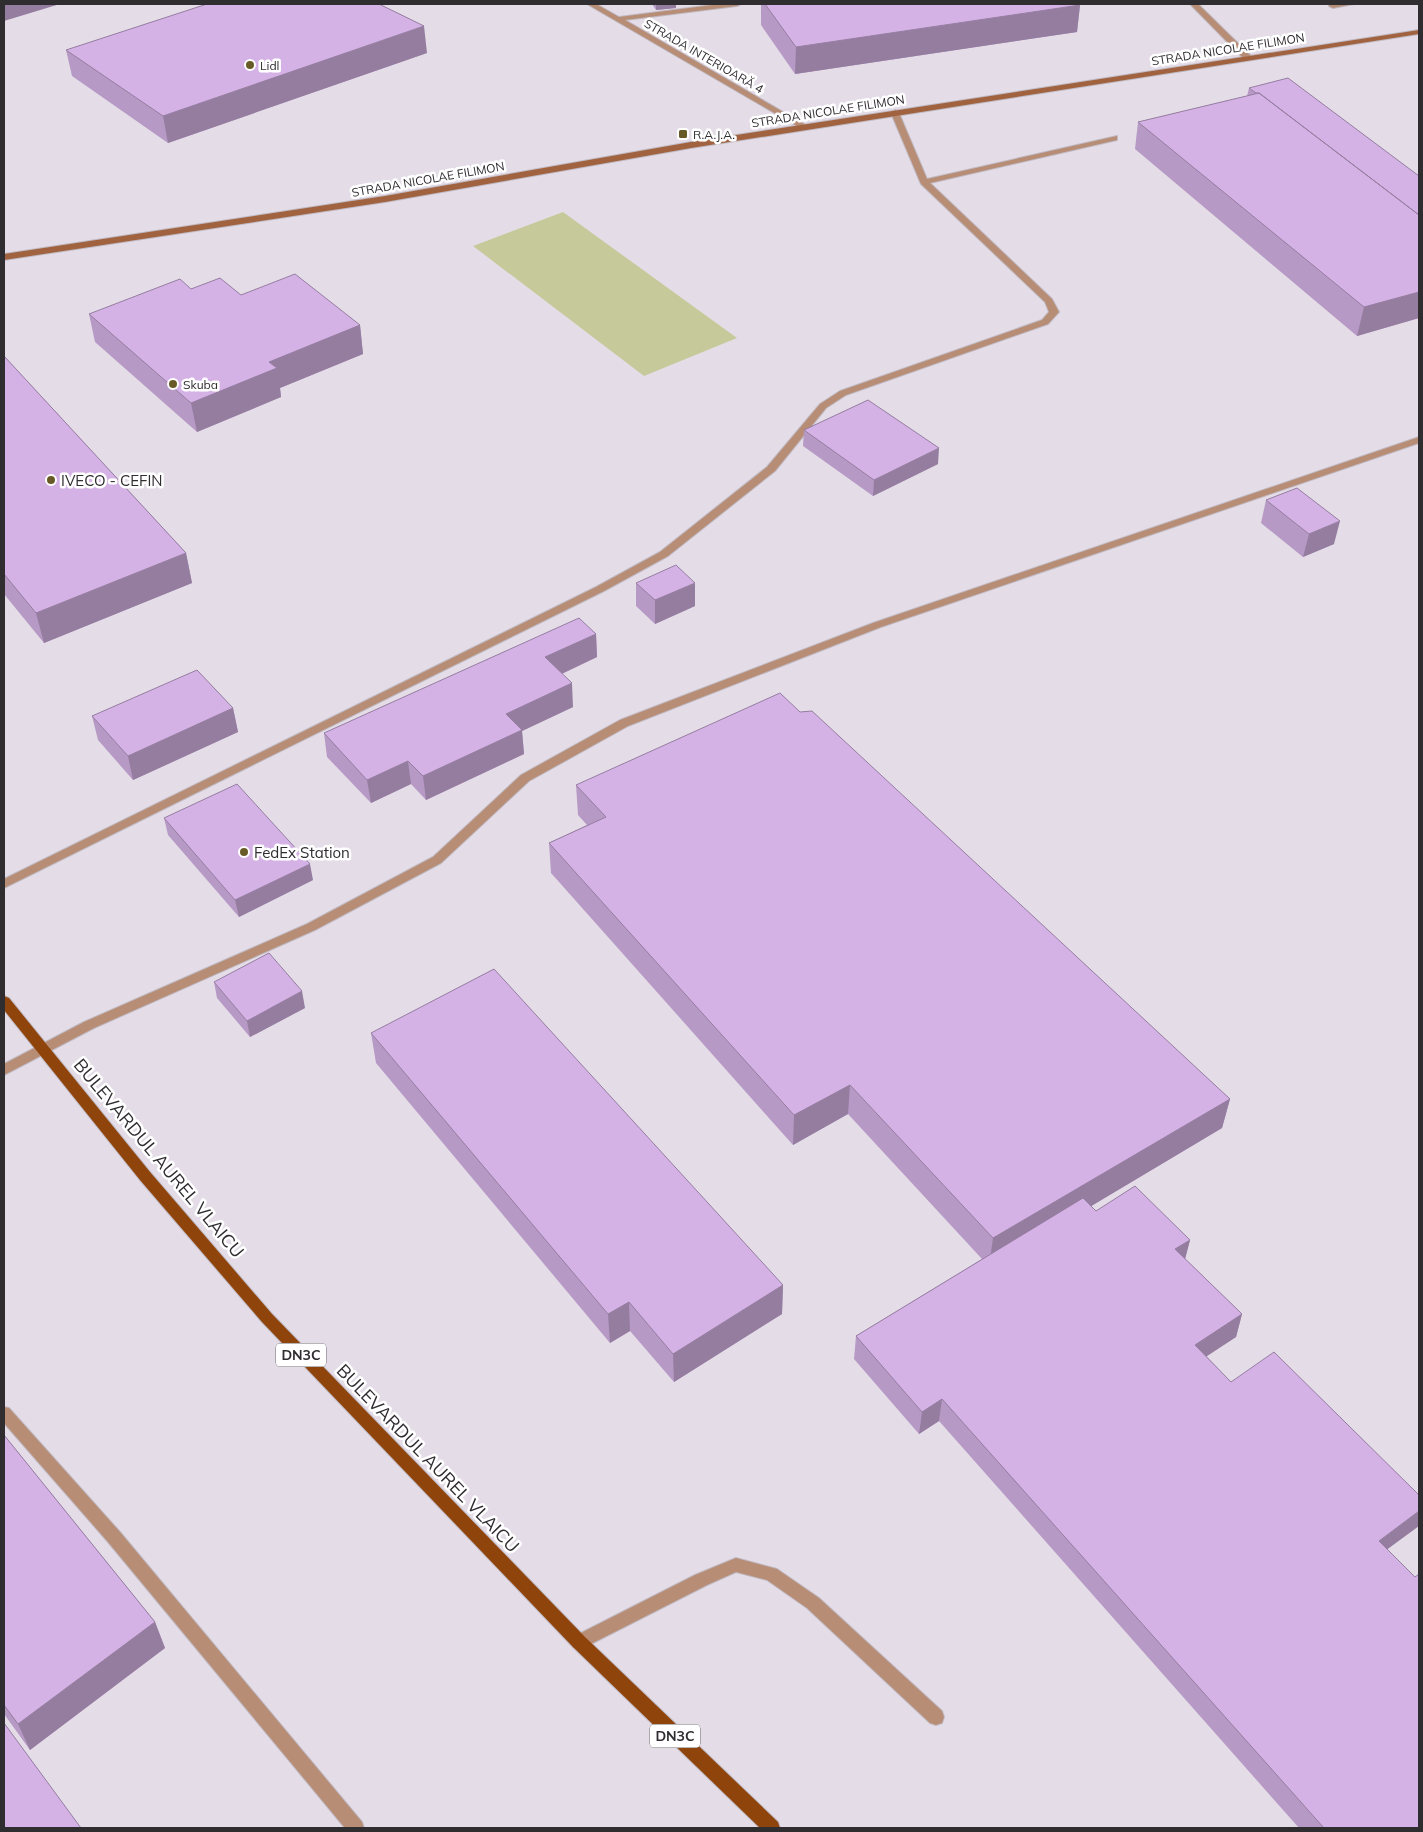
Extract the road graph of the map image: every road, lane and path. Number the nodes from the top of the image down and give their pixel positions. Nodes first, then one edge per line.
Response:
1 (591, 4) edge
2 (737, 4) edge
3 (1194, 4) edge
4 (1350, 4) edge
5 (1332, 6) dead end
6 (618, 19) junction
7 (1419, 32) edge
8 (1248, 58) junction
9 (895, 113) junction
10 (805, 127) junction
11 (1114, 138) dead end
12 (924, 182) junction
13 (4, 257) edge
14 (1419, 440) edge
15 (4, 884) edge
16 (4, 1001) edge
17 (43, 1050) junction
18 (4, 1070) edge
19 (4, 1413) edge
20 (579, 1642) junction
21 (936, 1717) dead end
22 (356, 1828) edge
23 (772, 1828) edge

1 - 6 lane, STRADA INTERIOARĂ 4
2 - 6 lane
3 - 8 lane
4 - 5 lane
6 - 10 lane, STRADA INTERIOARĂ 4
7 - 8 street, STRADA NICOLAE FILIMON
8 - 9 street, STRADA NICOLAE FILIMON
9 - 10 street, STRADA NICOLAE FILIMON
9 - 12 lane
10 - 13 street, STRADA NICOLAE FILIMON
11 - 12 lane
12 - 15 lane
14 - 17 lane
16 - 17 main road, BULEVARDUL AUREL VLAICU / DN3C
17 - 18 lane
17 - 20 main road, BULEVARDUL AUREL VLAICU / DN3C
19 - 22 lane
20 - 21 lane
20 - 23 main road, BULEVARDUL AUREL VLAICU / DN3C

